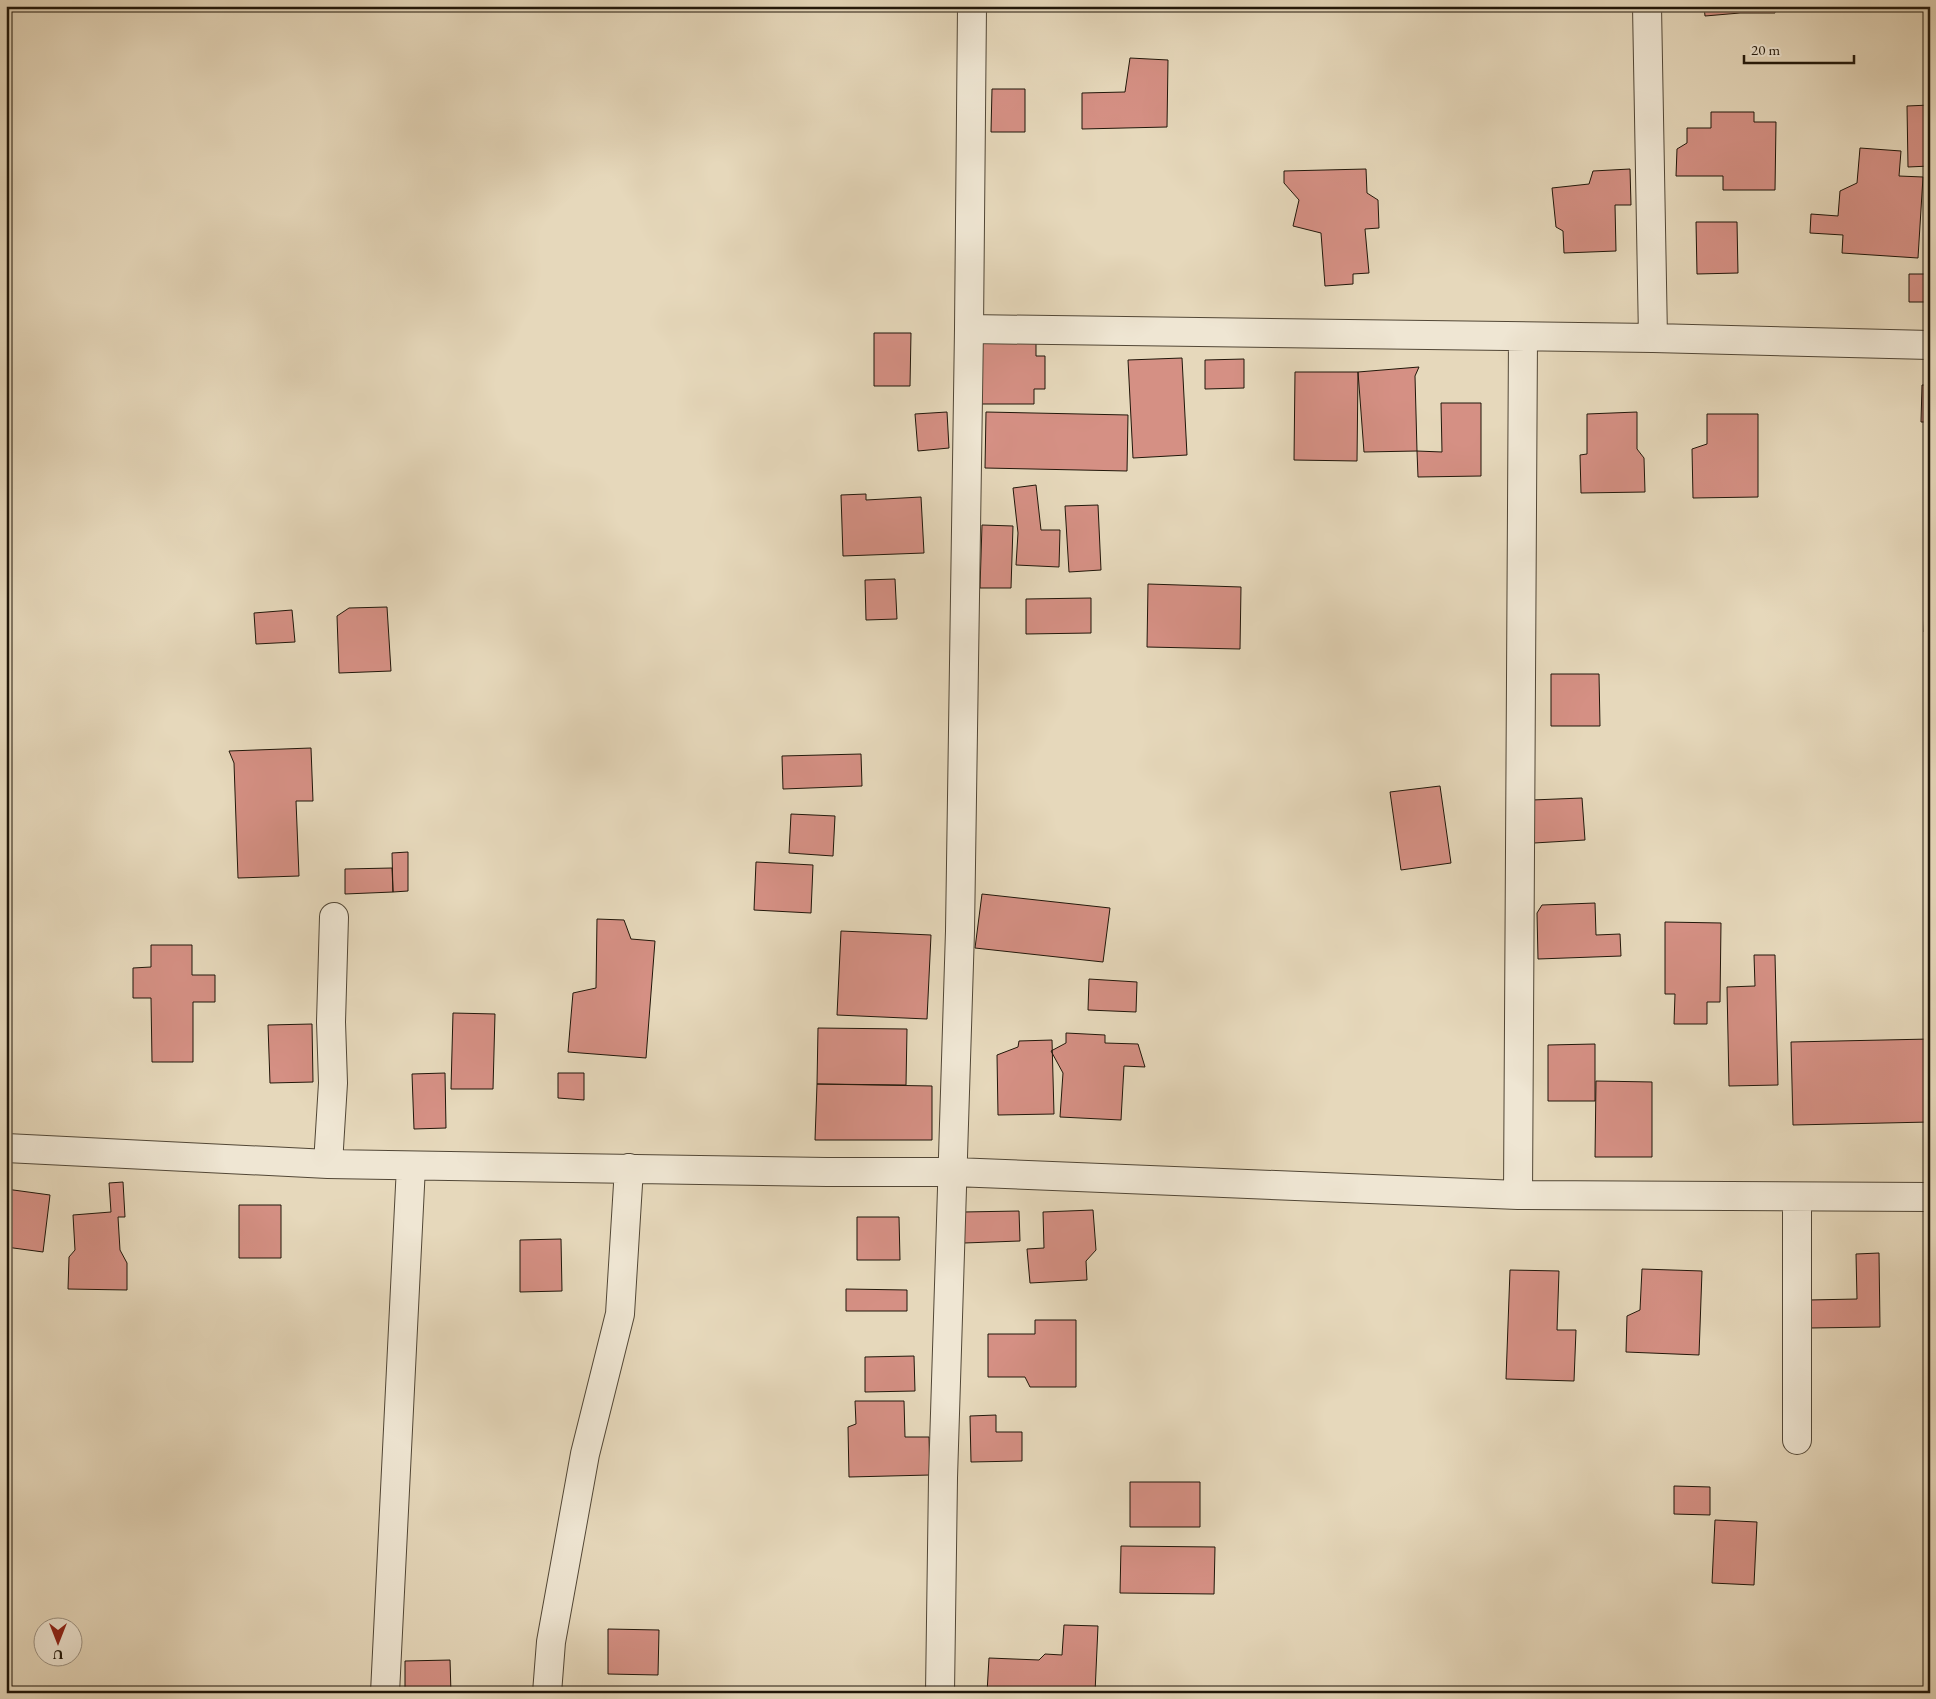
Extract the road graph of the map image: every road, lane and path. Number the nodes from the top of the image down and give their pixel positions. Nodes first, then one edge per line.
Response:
1 (972, 6) edge
2 (1647, 6) edge
3 (969, 329) junction
4 (1523, 337) junction
5 (1653, 338) junction
6 (1930, 345) edge
7 (334, 917) dead end
8 (6, 1148) edge
9 (328, 1164) junction
10 (411, 1166) junction
11 (629, 1168) junction
12 (954, 1172) junction
13 (1518, 1195) junction
14 (1797, 1198) junction
15 (1930, 1198) edge
16 (1797, 1440) dead end
17 (385, 1693) edge
18 (547, 1693) edge
19 (940, 1693) edge

1 - 3 street
2 - 5 street
3 - 4 street
3 - 12 street
4 - 5 street
4 - 13 street
5 - 6 street
7 - 9 street
8 - 9 street
9 - 10 street
10 - 11 street
10 - 17 street
11 - 12 street
11 - 18 street
12 - 13 street
12 - 19 street
13 - 14 street
14 - 15 street
14 - 16 street

